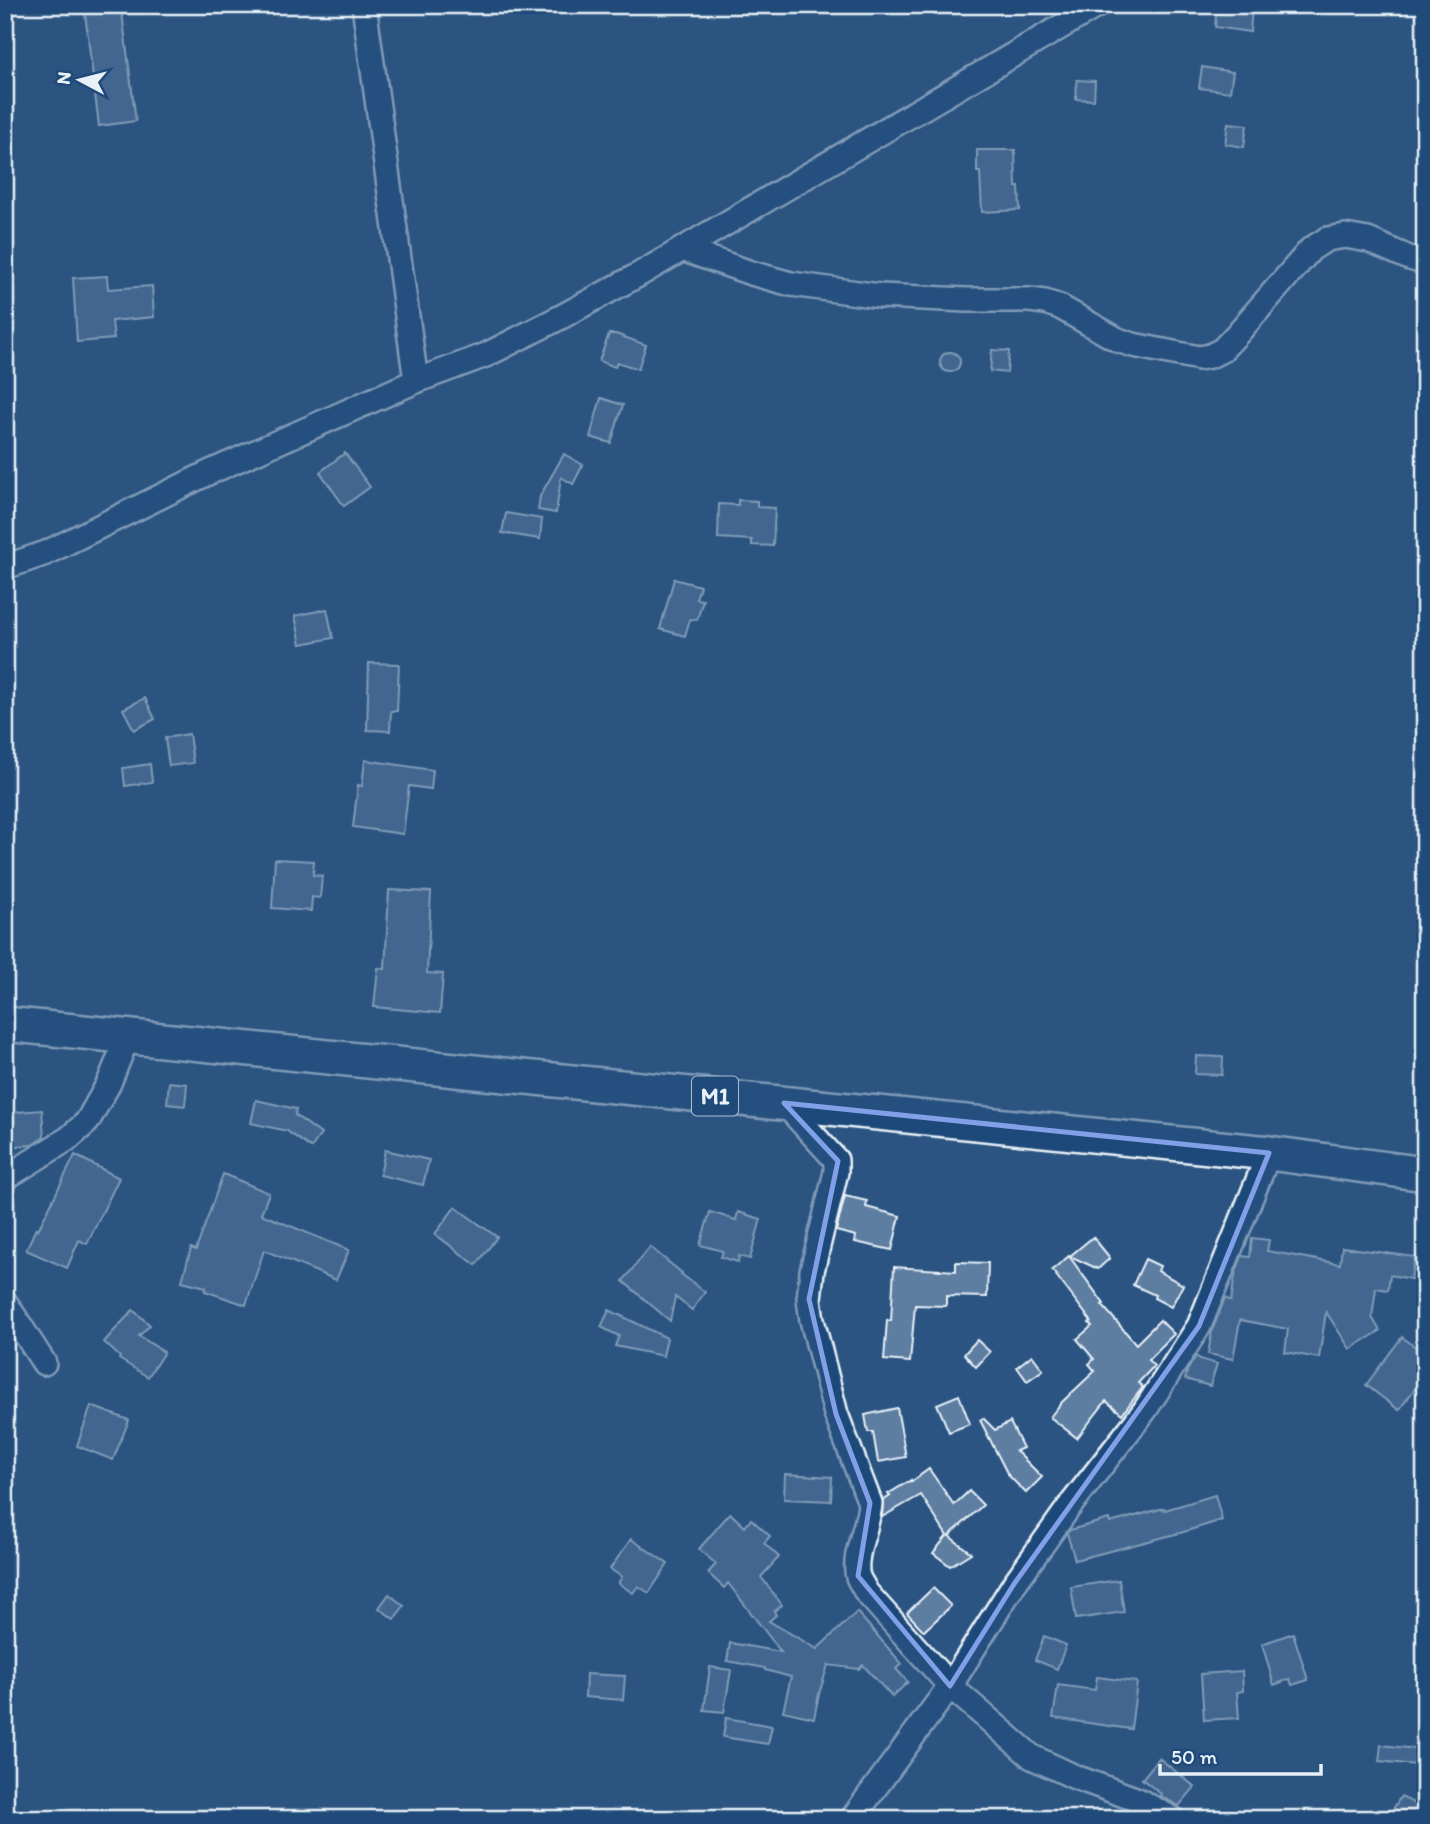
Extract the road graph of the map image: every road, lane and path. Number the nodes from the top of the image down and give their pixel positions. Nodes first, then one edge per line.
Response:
1 (364, 5) edge
2 (1098, 5) edge
3 (682, 249) junction
4 (1425, 262) edge
5 (416, 381) junction
6 (5, 566) edge
7 (5, 1024) edge
8 (128, 1036) junction
9 (784, 1103) junction
10 (1269, 1153) junction
11 (1425, 1174) edge
12 (5, 1178) edge
13 (5, 1302) edge
14 (44, 1363) dead end
15 (950, 1686) junction
16 (852, 1819) edge
17 (1173, 1819) edge

1 - 5 street
2 - 3 street
3 - 4 street
3 - 5 street
5 - 6 street
7 - 8 highway, M1
8 - 9 highway, M1
8 - 12 street
9 - 10 highway, M1
9 - 15 street
10 - 11 highway, M1
10 - 15 street
13 - 14 street
15 - 16 street
15 - 17 street

